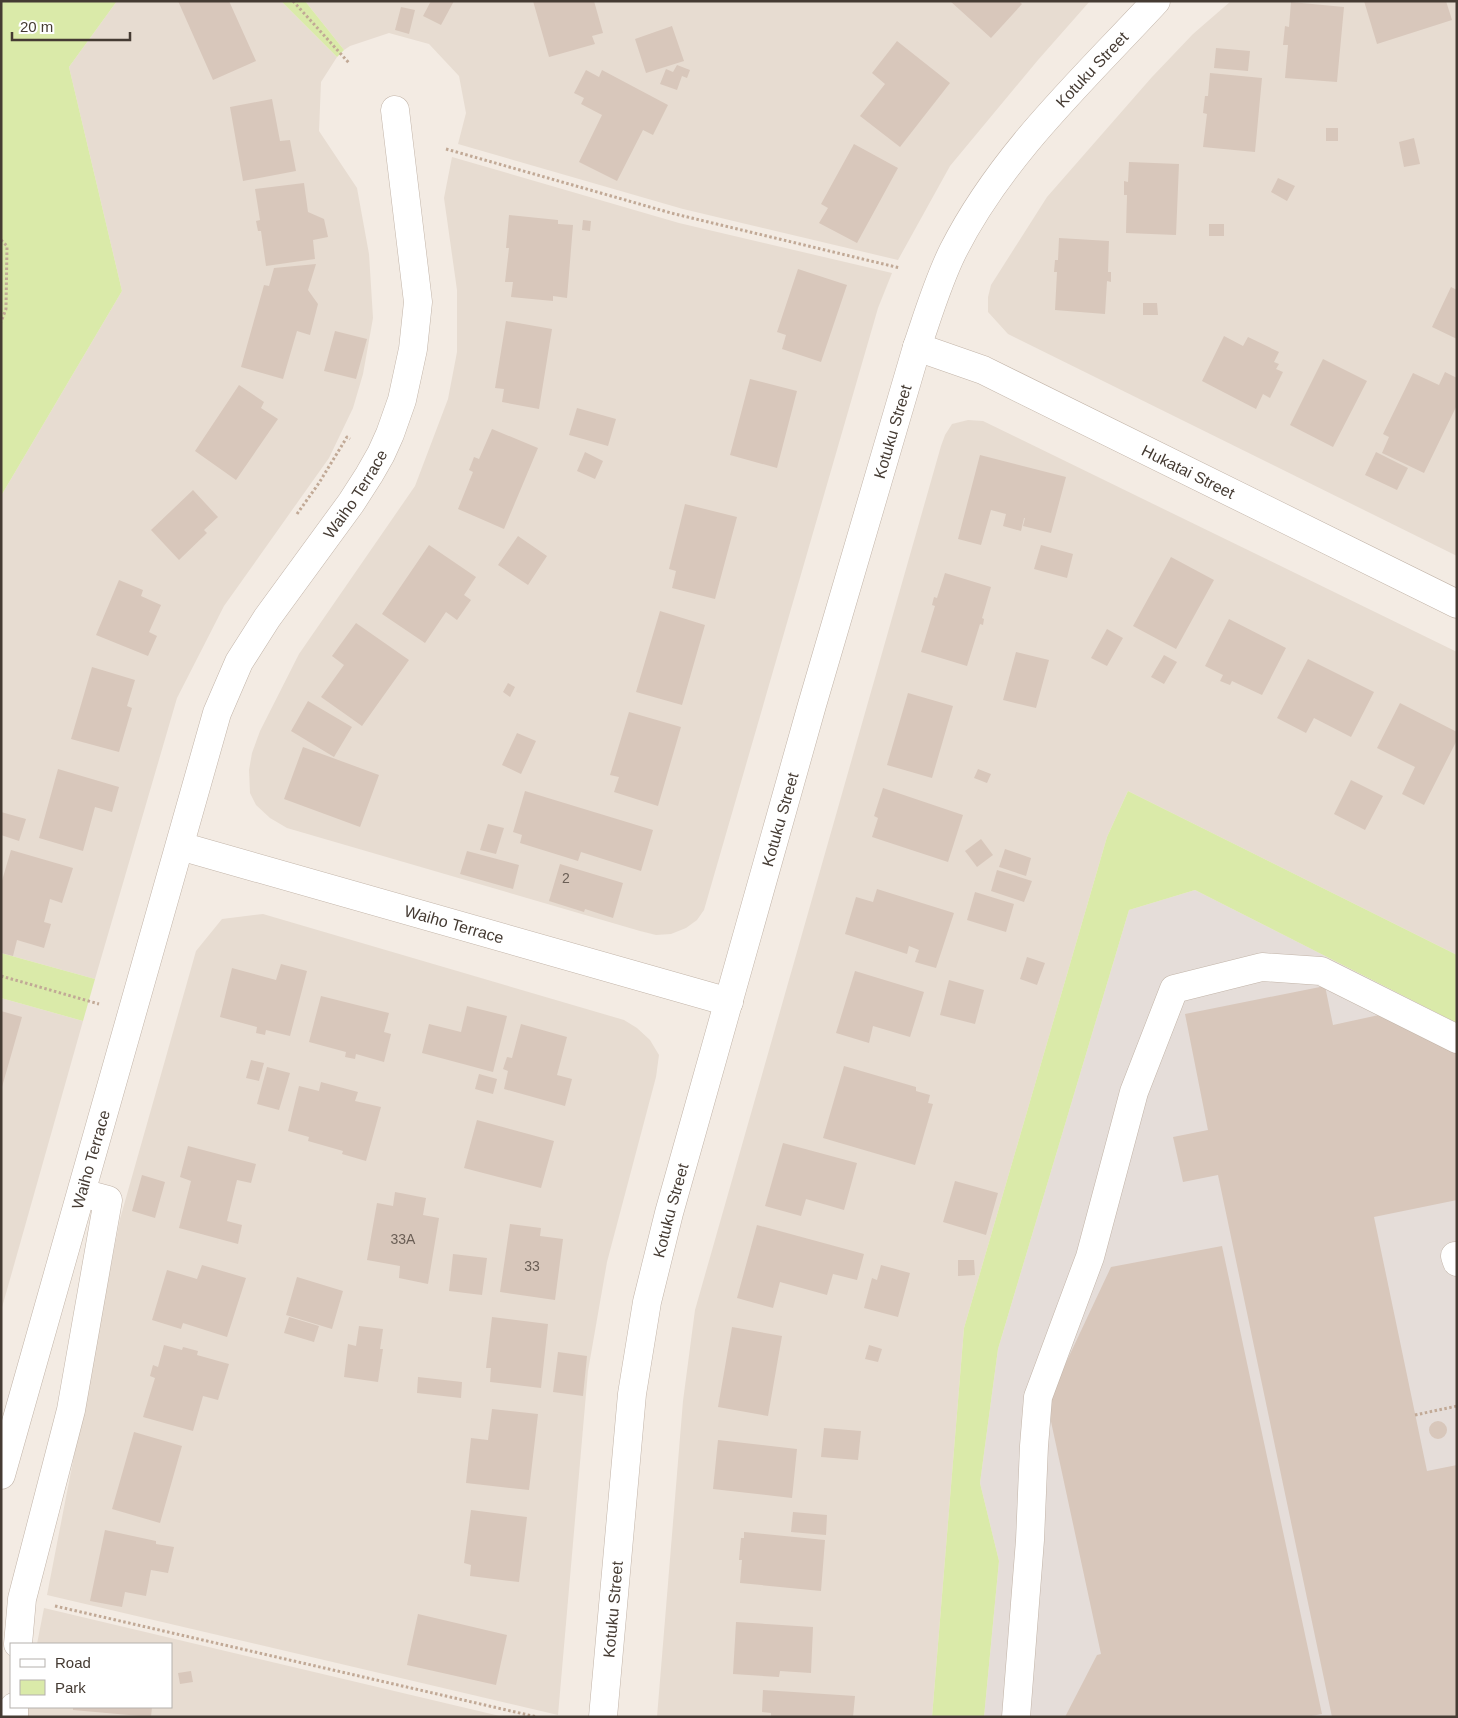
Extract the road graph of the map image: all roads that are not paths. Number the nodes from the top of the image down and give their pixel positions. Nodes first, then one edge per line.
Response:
1 (1156, 1) edge
2 (395, 110) dead end
3 (917, 347) junction
4 (1457, 604) edge
5 (180, 846) junction
6 (729, 1002) junction
7 (1457, 1039) edge
8 (82, 1193) junction
9 (1457, 1256) edge
10 (1457, 1262) edge
11 (1, 1475) edge
12 (18, 1643) edge
13 (603, 1717) edge
14 (1016, 1717) edge

1 - 3 street, Kotuku Street
2 - 5 street, Waiho Terrace
3 - 4 street, Hukatai Street
3 - 6 street, Kotuku Street
5 - 6 street, Waiho Terrace
5 - 8 street, Waiho Terrace
6 - 13 street, Kotuku Street
7 - 14 street
8 - 11 street, Waiho Terrace
8 - 12 street
9 - 10 street

